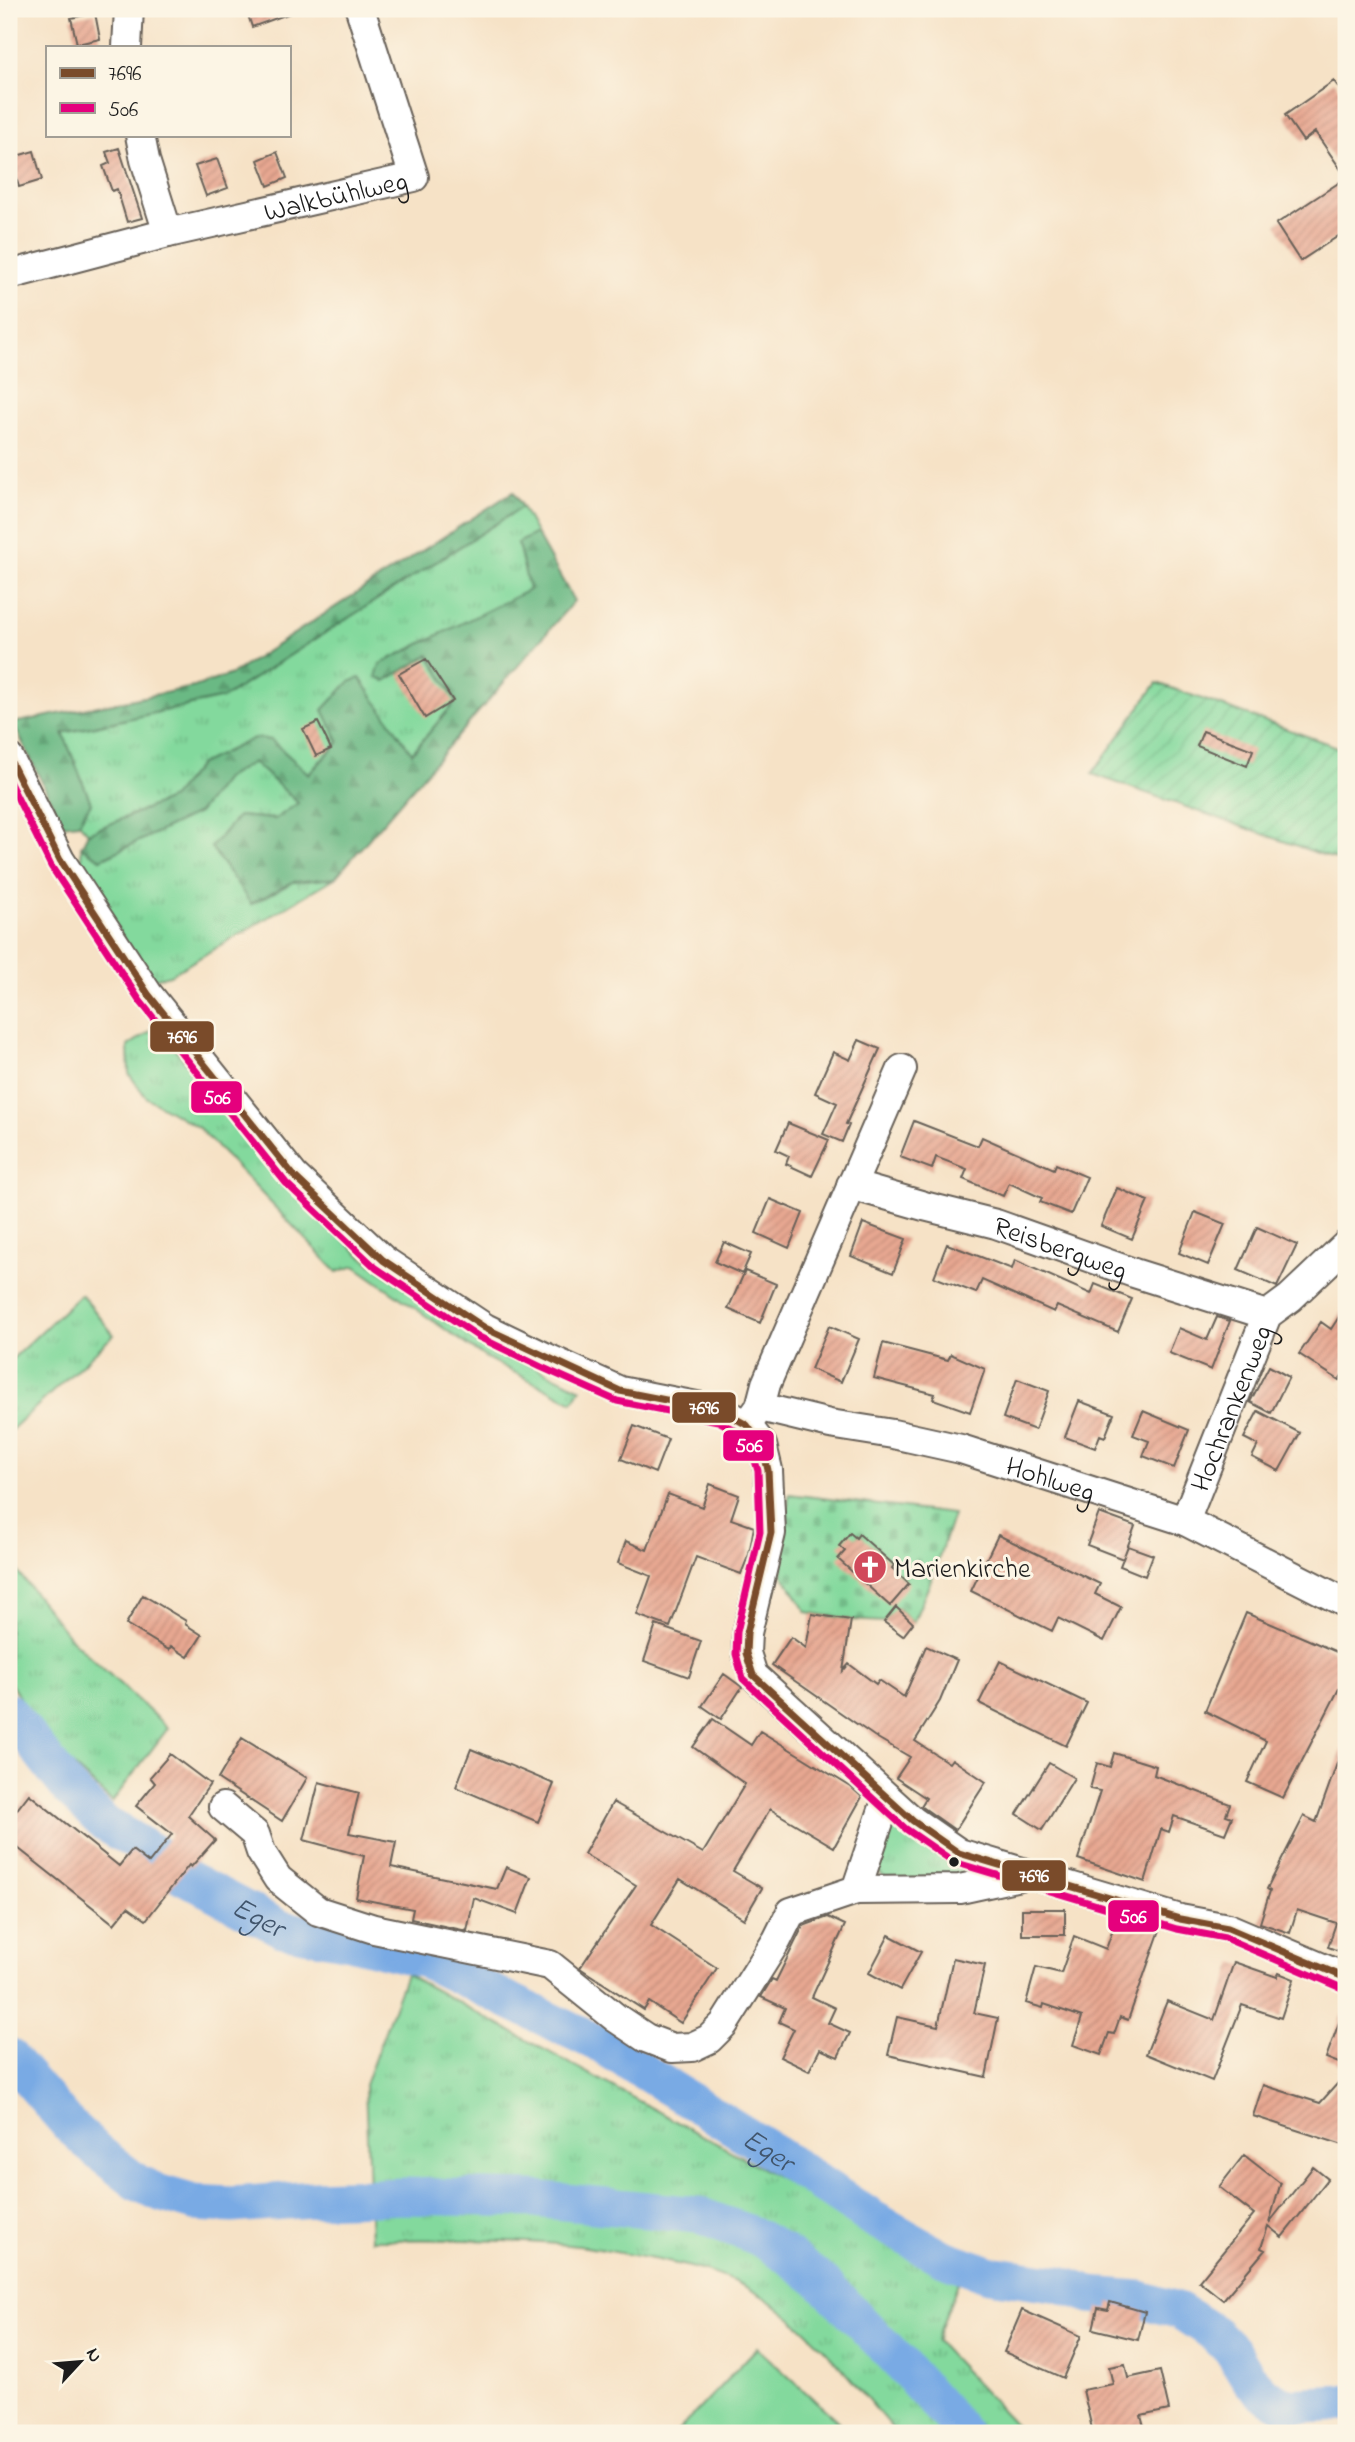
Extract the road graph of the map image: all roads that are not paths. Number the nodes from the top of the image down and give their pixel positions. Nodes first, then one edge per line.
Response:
1 (129, 9) edge
2 (360, 9) edge
3 (127, 46) edge
4 (140, 136) edge
5 (168, 233) junction
6 (9, 275) edge
7 (9, 758) edge
8 (902, 1069) dead end
9 (851, 1185) junction
10 (1346, 1245) edge
11 (1267, 1315) junction
12 (753, 1416) junction
13 (1185, 1521) junction
14 (1346, 1604) edge
15 (887, 1798) junction
16 (223, 1807) dead end
17 (1031, 1873) junction
18 (856, 1890) junction
19 (1346, 1978) edge

1 - 3 street
2 - 5 street, Walkbühlweg
4 - 5 street
5 - 6 street, Walkbühlweg
7 - 12 street, Hohlweg
8 - 9 street
9 - 11 street, Reisbergweg
9 - 12 street
10 - 11 street, Hochrankenweg
11 - 13 street, Hochrankenweg
12 - 13 street, Hohlweg
12 - 15 street
13 - 14 street, Hohlweg
15 - 17 street
15 - 18 street
16 - 18 street
17 - 18 street
17 - 19 street

